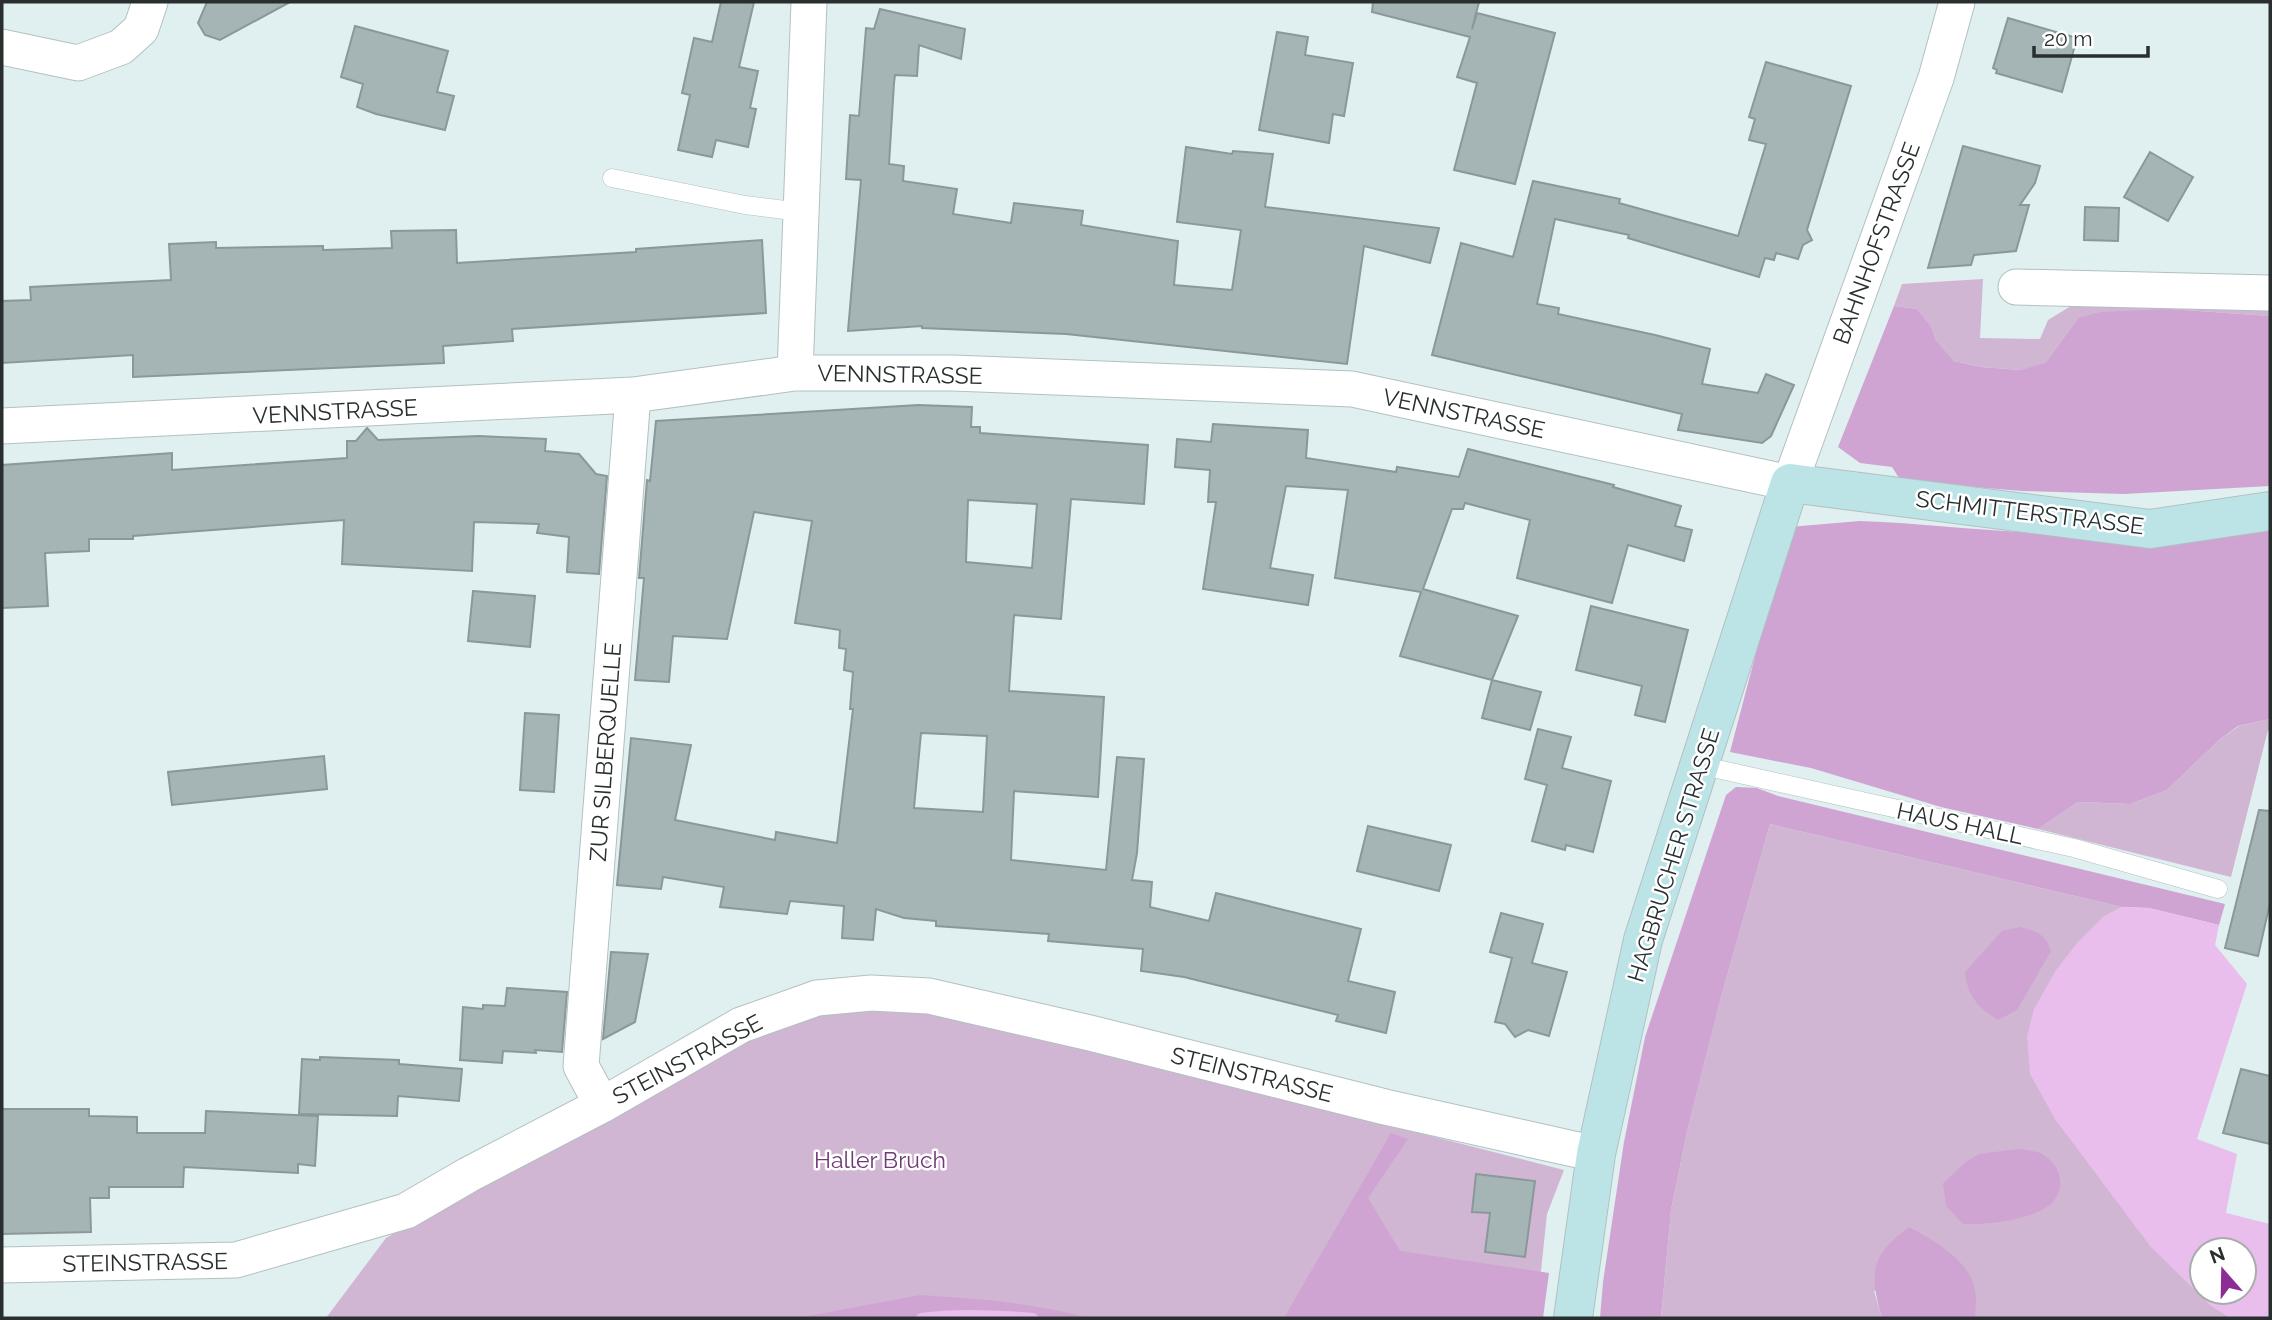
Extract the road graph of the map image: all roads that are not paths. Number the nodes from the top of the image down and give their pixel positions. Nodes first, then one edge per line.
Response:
1 (150, 2) edge
2 (809, 2) edge
3 (1957, 2) edge
4 (2, 47) edge
5 (612, 178) dead end
6 (801, 212) junction
7 (2016, 287) dead end
8 (2270, 293) edge
9 (795, 373) junction
10 (632, 395) junction
11 (2, 426) edge
12 (1790, 483) junction
13 (2270, 511) edge
14 (1699, 765) junction
15 (2218, 889) dead end
16 (602, 1105) junction
17 (1596, 1154) junction
18 (2, 1265) edge
19 (1573, 1318) edge

1 - 4 street
2 - 6 street
3 - 12 street, BAHNHOFSTRASSE
5 - 6 lane
6 - 9 street
7 - 8 street
9 - 10 street, VENNSTRASSE
9 - 12 street, VENNSTRASSE
10 - 11 street, VENNSTRASSE
10 - 16 street, ZUR SILBERQUELLE
12 - 13 main road, SCHMITTERSTRASSE
12 - 14 main road, HAGBRUCHER STRASSE
14 - 15 lane, HAUS HALL
14 - 17 main road, HAGBRUCHER STRASSE
16 - 17 street, STEINSTRASSE
16 - 18 street, STEINSTRASSE
17 - 19 main road, HAGBRUCHER STRASSE

